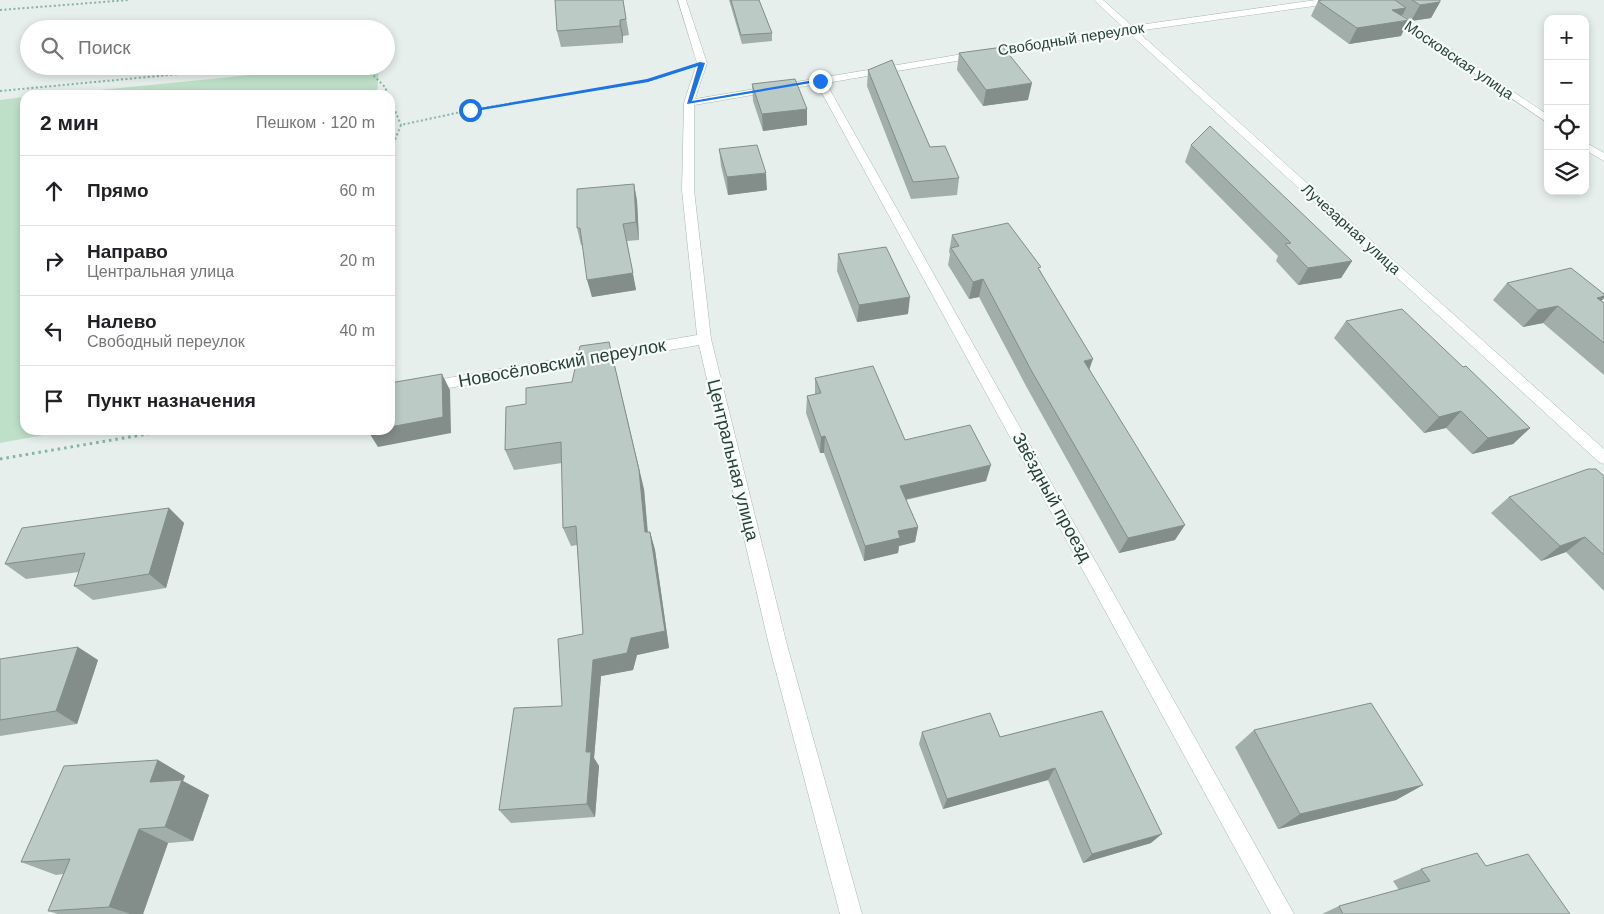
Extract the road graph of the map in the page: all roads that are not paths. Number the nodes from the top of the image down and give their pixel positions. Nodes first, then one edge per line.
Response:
1 (682, 0) edge
2 (1098, 0) edge
3 (1335, 0) edge
4 (1370, 0) edge
5 (1129, 29) junction
6 (820, 81) junction
7 (689, 103) junction
8 (1544, 117) edge
9 (1589, 148) edge
10 (1604, 158) edge
11 (704, 339) junction
12 (395, 392) edge
13 (1604, 458) edge
14 (851, 914) edge
15 (1283, 914) edge

1 - 7 street, Центральная улица
2 - 5 street, Лучезарная улица
3 - 5 street, Свободный переулок
4 - 8 street, Московская улица
5 - 6 street, Свободный переулок
5 - 13 street, Лучезарная улица
6 - 7 street, Свободный переулок
6 - 15 street, Звёздный проезд
7 - 11 street, Центральная улица
9 - 10 street
11 - 12 street, Новосёловский переулок
11 - 14 street, Центральная улица

